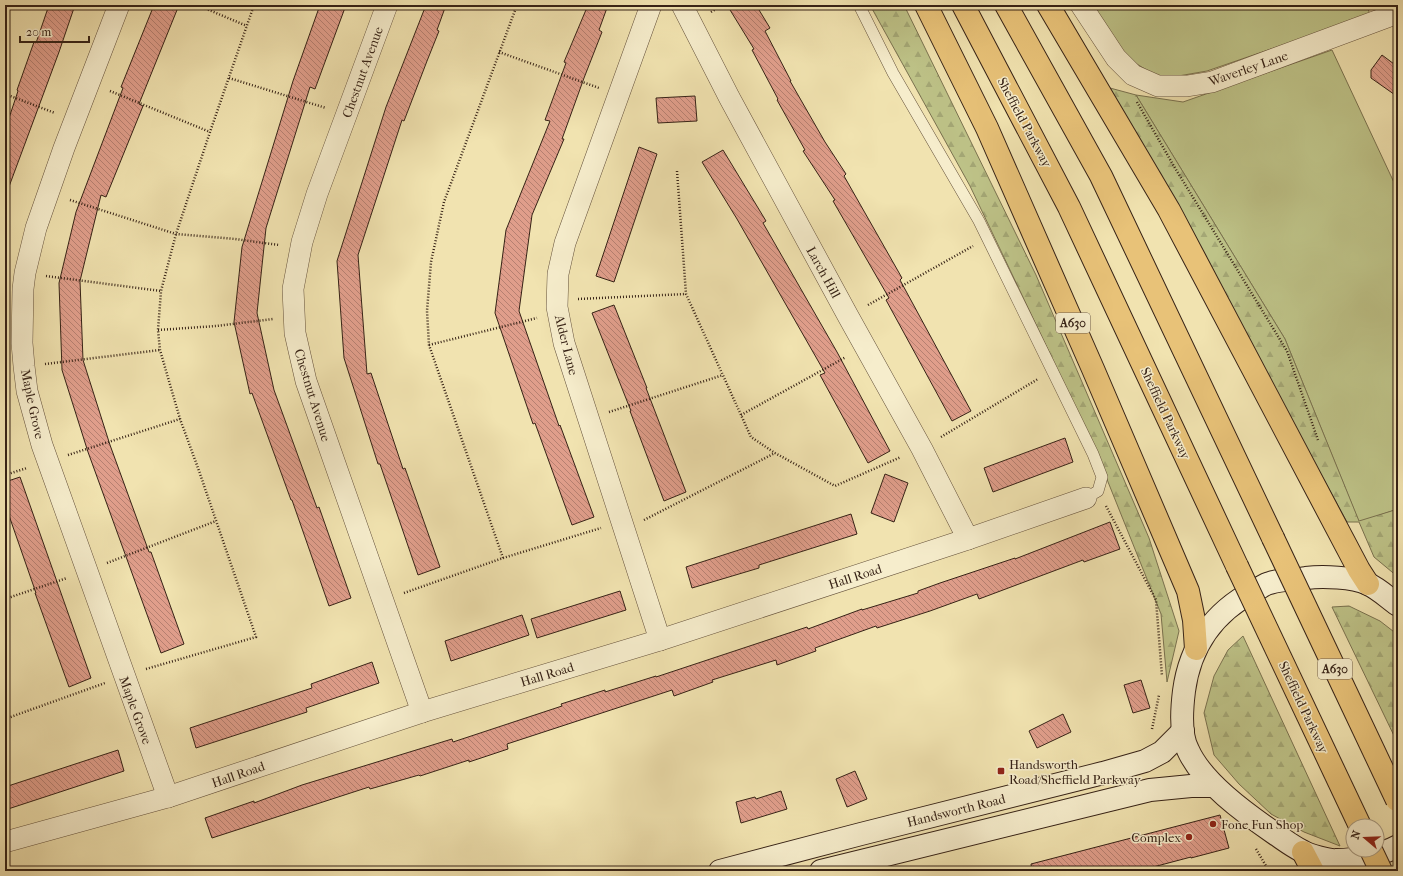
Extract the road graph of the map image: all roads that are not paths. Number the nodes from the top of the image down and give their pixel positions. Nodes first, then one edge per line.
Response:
1 (119, 5) edge
2 (387, 5) edge
3 (651, 5) edge
4 (682, 5) edge
5 (859, 5) edge
6 (926, 5) edge
7 (963, 5) edge
8 (1006, 5) edge
9 (1048, 5) edge
10 (1080, 5) edge
11 (1393, 5) edge
12 (1398, 13) edge
13 (1092, 495) joint
14 (968, 539) junction
15 (1368, 584) junction
16 (1398, 605) edge
17 (660, 640) junction
18 (1196, 649) junction
19 (422, 712) junction
20 (1183, 731) junction
21 (1214, 786) junction
22 (168, 797) junction
23 (1398, 802) edge
24 (1356, 818) edge
25 (5, 842) edge
26 (1398, 846) edge
27 (1303, 852) junction
28 (1375, 858) edge
29 (720, 871) edge
30 (820, 871) edge
31 (1313, 871) edge
32 (1381, 871) edge

1 - 22 street, Maple Grove
2 - 19 street, Chestnut Avenue
3 - 17 street, Alder Lane
4 - 14 street, Larch Hill
5 - 13 lane
6 - 18 highway, A630
7 - 24 highway, Sheffield Parkway, bridge
8 - 23 highway, A630, bridge
9 - 15 highway
10 - 12 street, Waverley Lane
11 - 12 street
13 - 14 street, Hall Road
14 - 17 street, Hall Road
15 - 16 main road
15 - 18 main road
17 - 19 street, Hall Road
18 - 20 main road
19 - 22 street, Hall Road
20 - 21 main road
20 - 29 main road, Handsworth Road
21 - 27 main road
21 - 30 main road, Handsworth Road
22 - 25 street, Hall Road
26 - 27 main road
27 - 31 highway
28 - 32 highway, bridge

